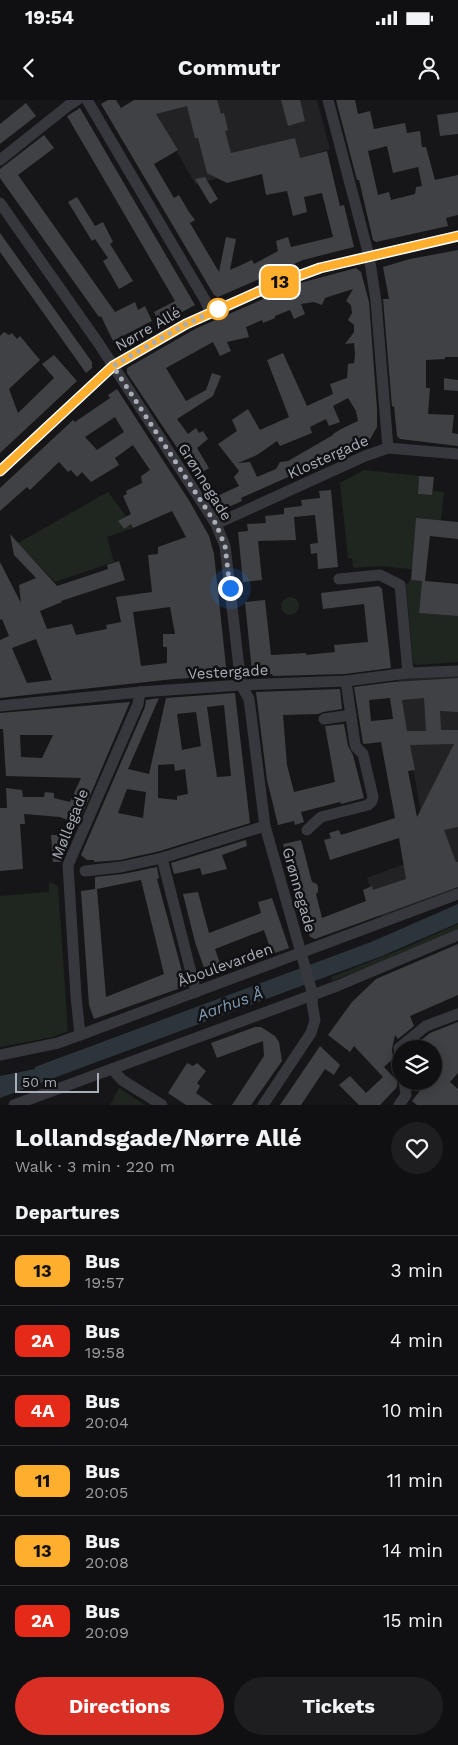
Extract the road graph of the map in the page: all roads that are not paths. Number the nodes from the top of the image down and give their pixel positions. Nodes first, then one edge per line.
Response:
1 (77, 100) edge
2 (87, 100) edge
3 (328, 100) edge
4 (0, 160) edge
5 (0, 203) edge
6 (458, 236) edge
7 (369, 256) junction
8 (210, 312) junction
9 (113, 366) junction
10 (388, 448) junction
11 (458, 454) edge
12 (0, 471) edge
13 (216, 524) junction
14 (339, 579) dead end
15 (458, 670) edge
16 (408, 673) junction
17 (346, 681) junction
18 (241, 685) junction
19 (140, 692) junction
20 (0, 706) edge
21 (351, 715) junction
22 (324, 719) dead end
23 (265, 826) junction
24 (308, 830) dead end
25 (162, 858) junction
26 (85, 871) dead end
27 (458, 894) edge
28 (458, 935) edge
29 (302, 956) junction
30 (312, 991) junction
31 (196, 992) junction
32 (458, 1014) edge
33 (80, 1035) junction
34 (409, 1040) edge
35 (0, 1055) edge
36 (112, 1070) junction
37 (405, 1090) edge
38 (14, 1105) edge
39 (162, 1105) edge
40 (263, 1105) edge
41 (399, 1105) edge

1 - 4 street
2 - 8 street
3 - 7 street
5 - 9 street, Grønnegade
6 - 7 street, Nørre Allé
7 - 8 street, Nørre Allé
7 - 10 street
8 - 9 street, Nørre Allé
9 - 12 street, Nørre Allé
9 - 13 street, Grønnegade
10 - 11 street, Klostergade
10 - 13 street, Klostergade
13 - 18 street, Grønnegade
14 - 16 street
15 - 16 street, Vestergade
16 - 17 street, Vestergade
17 - 18 street, Vestergade
17 - 21 street
18 - 19 street, Vestergade
18 - 23 street, Grønnegade
19 - 20 street, Vestergade
19 - 33 street, Møllegade
21 - 22 street
21 - 24 street
23 - 25 street
23 - 29 street, Grønnegade
25 - 26 street
25 - 31 street
27 - 29 street, Åboulevarden
28 - 30 street
29 - 30 street, Grønnegade
29 - 31 street, Åboulevarden
30 - 36 street
30 - 40 street, Grønnegade
31 - 33 street, Åboulevarden
32 - 34 street
33 - 35 street, Åboulevarden
36 - 38 street
36 - 39 street
37 - 41 street

